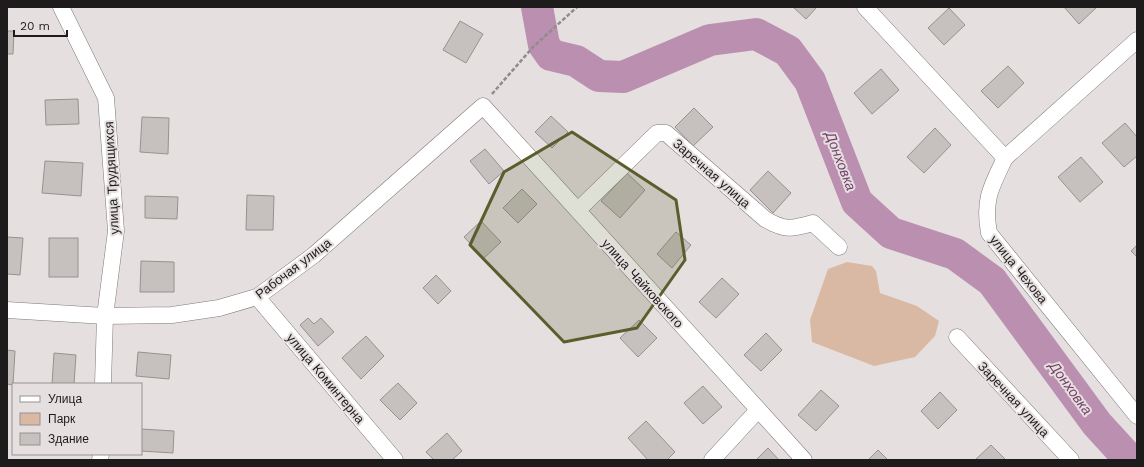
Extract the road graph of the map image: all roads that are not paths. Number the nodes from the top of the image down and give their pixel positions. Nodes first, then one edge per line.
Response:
1 (61, 7) edge
2 (865, 7) edge
3 (1137, 40) edge
4 (483, 106) joint
5 (1005, 158) junction
6 (578, 210) junction
7 (840, 247) dead end
8 (257, 297) junction
9 (7, 310) edge
10 (105, 316) junction
11 (957, 337) dead end
12 (103, 383) edge
13 (758, 410) junction
14 (1137, 416) edge
15 (395, 460) edge
16 (712, 460) edge
17 (804, 460) edge
18 (1071, 460) edge

1 - 10 street, улица Трудящихся
2 - 5 street
3 - 5 street
4 - 6 street, улица Чайковского
4 - 8 street, Рабочая улица
5 - 14 street, улица Чехова
6 - 7 street, Заречная улица
6 - 13 street, улица Чайковского
8 - 10 street, Рабочая улица
8 - 15 street, улица Коминтерна
9 - 10 street, Рабочая улица
10 - 12 street, улица Трудящихся
11 - 18 street, Заречная улица
13 - 16 street
13 - 17 street, улица Чайковского

